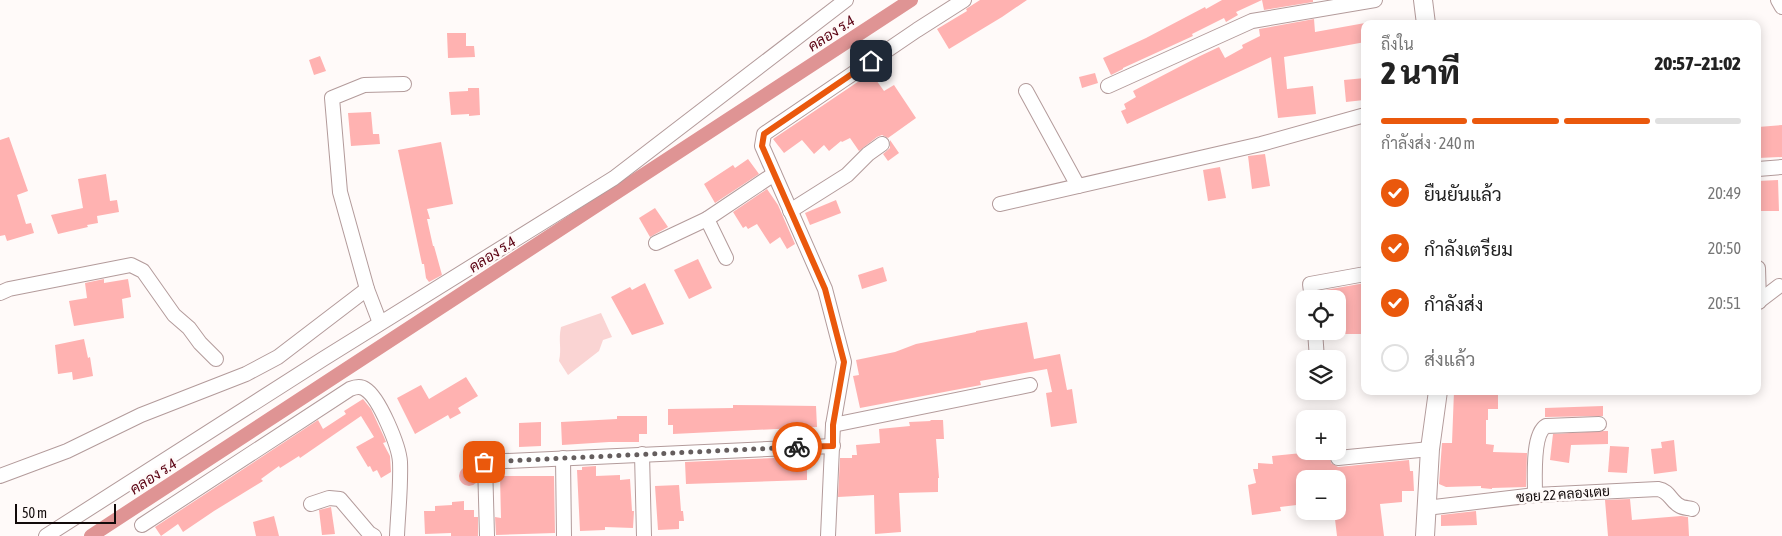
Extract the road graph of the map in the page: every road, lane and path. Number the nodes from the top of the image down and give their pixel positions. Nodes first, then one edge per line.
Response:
1 (846, 0) edge
2 (964, 0) edge
3 (1375, 0) edge
4 (1423, 0) edge
5 (1778, 0) edge
6 (1782, 7) edge
7 (1426, 20) edge
8 (404, 84) dead end
9 (1108, 86) dead end
10 (1026, 91) dead end
11 (1361, 116) edge
12 (882, 144) dead end
13 (1782, 167) edge
14 (1761, 169) edge
15 (774, 174) junction
16 (1078, 186) junction
17 (1000, 204) dead end
18 (790, 211) junction
19 (707, 219) junction
20 (656, 243) dead end
21 (726, 258) dead end
22 (1361, 275) edge
23 (1779, 286) dead end
24 (367, 289) junction
25 (1311, 290) edge
26 (0, 293) edge
27 (1761, 300) edge
28 (380, 323) junction
29 (216, 359) dead end
30 (1030, 385) dead end
31 (1437, 395) edge
32 (1599, 424) dead end
33 (833, 425) junction
34 (833, 446) junction
35 (1430, 448) junction
36 (642, 454) junction
37 (1346, 457) edge
38 (563, 458) junction
39 (0, 476) edge
40 (1535, 495) junction
41 (310, 504) dead end
42 (1426, 508) junction
43 (1692, 509) dead end
44 (142, 525) dead end
45 (46, 536) edge
46 (374, 536) edge
47 (397, 536) edge
48 (487, 536) edge
49 (564, 536) edge
50 (644, 536) edge
51 (828, 536) edge
52 (1426, 536) edge

1 - 28 street
2 - 15 street
3 - 9 street
4 - 7 street
5 - 6 street
8 - 24 street
10 - 16 street
11 - 16 street
12 - 18 street
13 - 14 street
15 - 18 street
15 - 19 street
16 - 17 street
18 - 33 street
19 - 20 street
19 - 21 street
22 - 25 street
23 - 27 street
24 - 28 street
24 - 39 street
26 - 29 street
28 - 45 street
30 - 33 street
31 - 35 street
32 - 40 street
33 - 34 street
34 - 36 street
34 - 51 street
35 - 37 street
35 - 42 street
36 - 38 street
36 - 50 street
38 - 48 street
38 - 49 street
40 - 42 street, ซอย 22 คลองเตย
40 - 43 street, ซอย 22 คลองเตย
41 - 46 street
42 - 52 street
44 - 47 street

